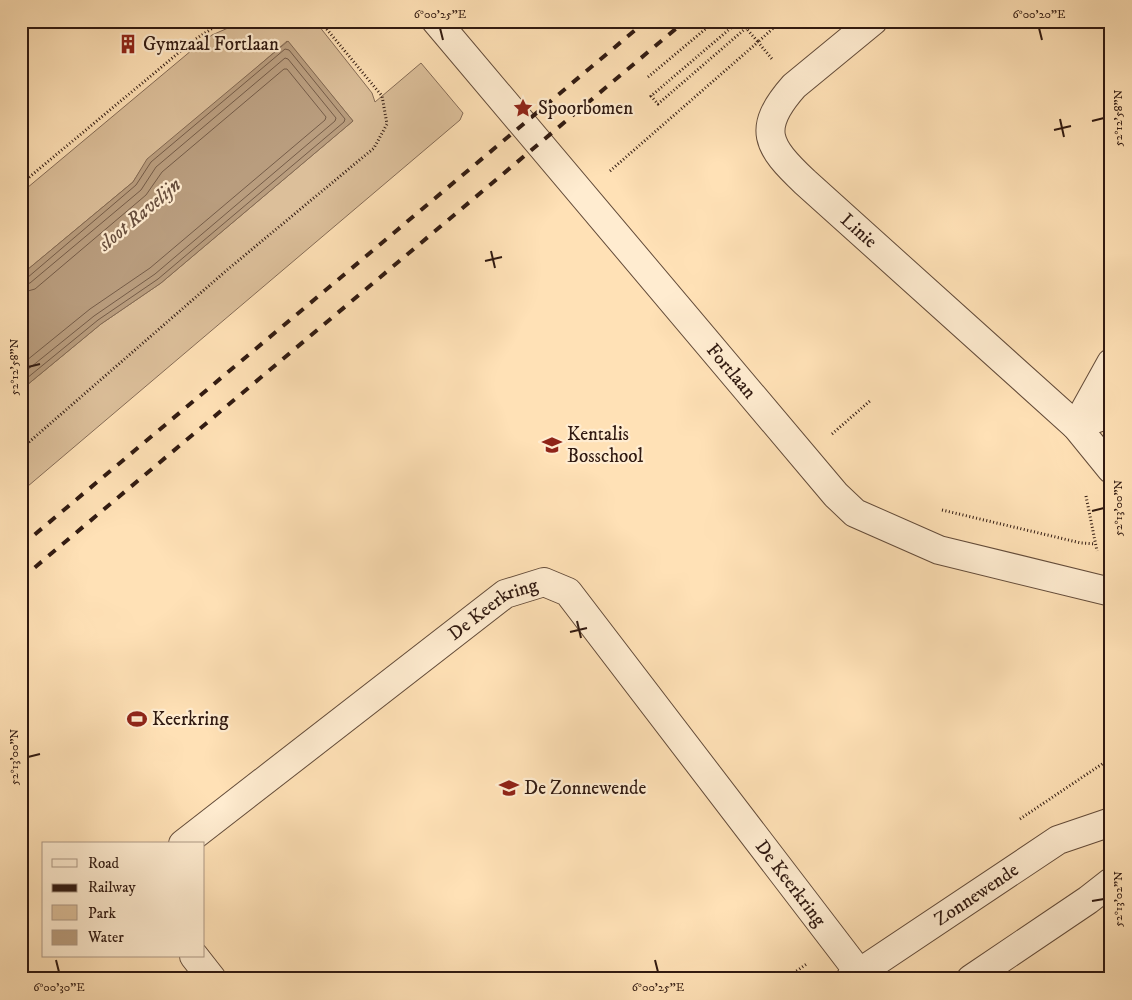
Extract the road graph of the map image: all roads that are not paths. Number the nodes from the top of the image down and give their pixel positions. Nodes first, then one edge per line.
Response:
1 (436, 21) edge
2 (873, 21) edge
3 (1111, 363) edge
4 (1111, 413) edge
5 (1076, 426) junction
6 (1111, 469) edge
7 (1110, 592) edge
8 (1111, 822) edge
9 (186, 842) edge
10 (1111, 882) edge
11 (196, 958) edge
12 (858, 977) edge
13 (212, 979) edge
14 (971, 979) edge

1 - 7 street, Fortlaan
2 - 5 street, Linie
3 - 5 street
4 - 5 street
5 - 6 street, Linie
8 - 12 street, Zonnewende
9 - 12 street, De Keerkring
10 - 14 street
11 - 13 street

